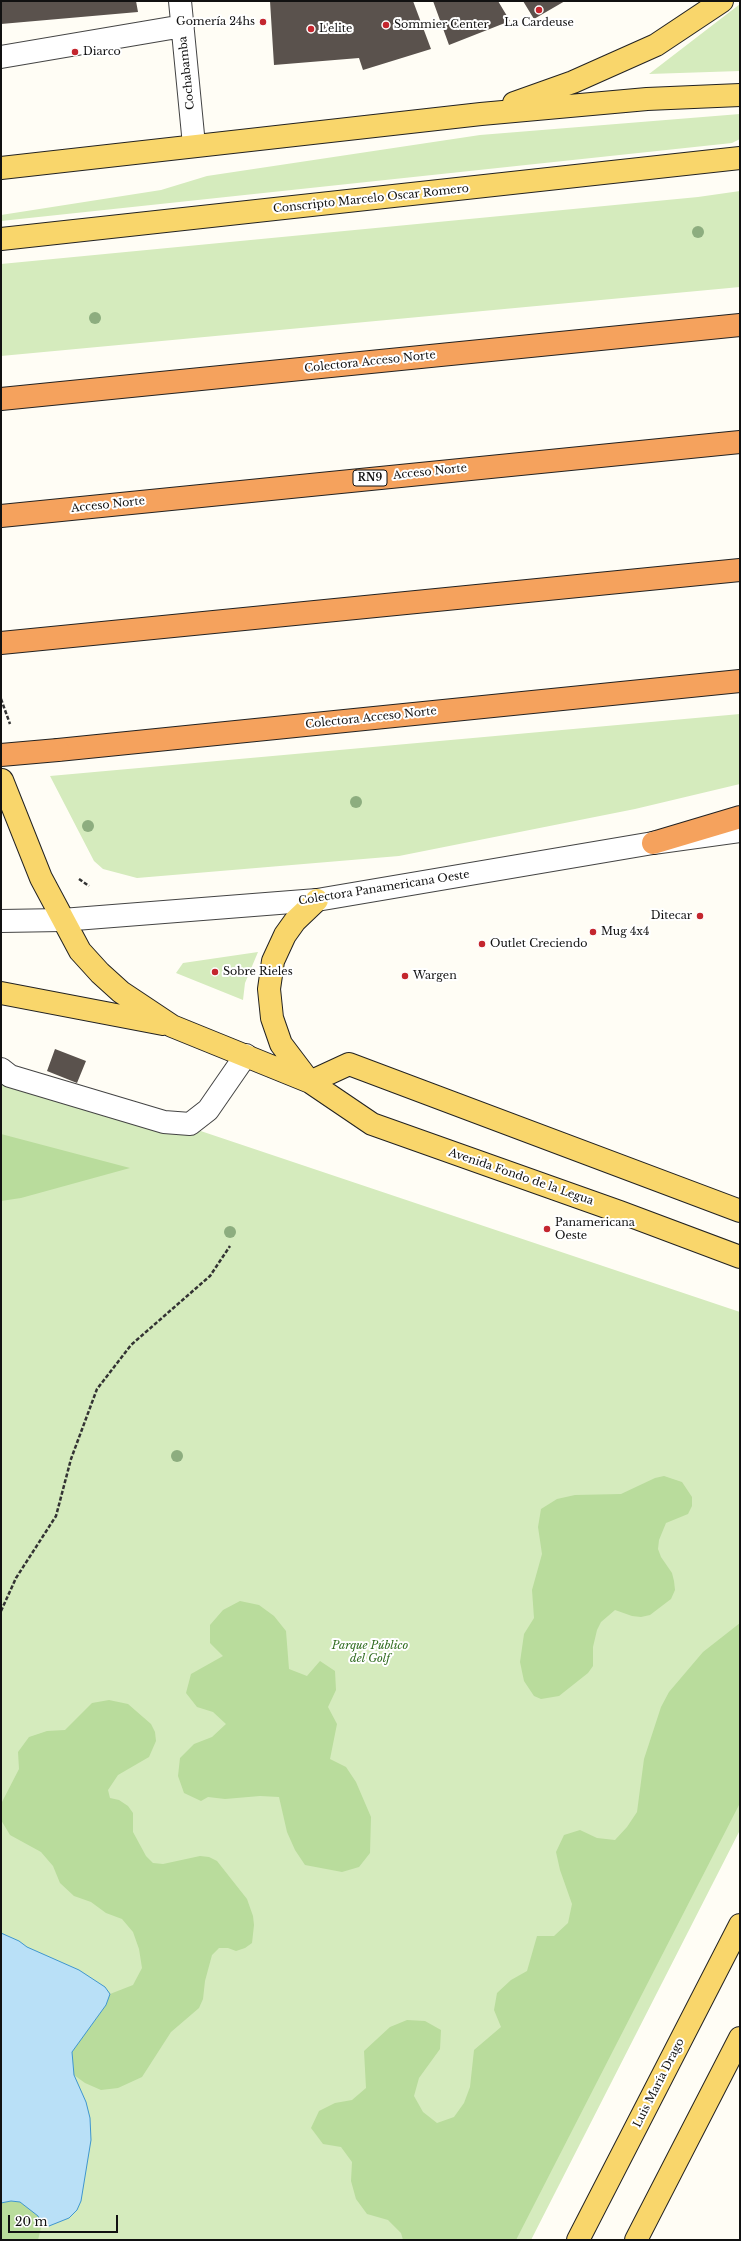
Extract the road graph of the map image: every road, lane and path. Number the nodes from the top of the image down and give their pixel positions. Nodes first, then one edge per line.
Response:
1 (180, 1) edge
2 (722, 1) edge
3 (183, 26) junction
4 (1, 57) edge
5 (740, 95) edge
6 (481, 114) junction
7 (194, 145) junction
8 (740, 158) edge
9 (1, 168) edge
10 (1, 239) edge
11 (740, 325) edge
12 (1, 398) edge
13 (740, 442) edge
14 (1, 516) edge
15 (740, 570) edge
16 (1, 643) edge
17 (740, 681) edge
18 (1, 699) edge
19 (12, 729) dead end
20 (1, 755) edge
21 (2, 780) edge
22 (740, 817) edge
23 (740, 831) edge
24 (653, 843) junction
25 (76, 876) dead end
26 (95, 889) dead end
27 (318, 900) junction
28 (62, 920) junction
29 (1, 921) edge
30 (1, 993) edge
31 (172, 1026) junction
32 (246, 1055) junction
33 (1, 1069) edge
34 (310, 1082) junction
35 (740, 1211) edge
36 (230, 1246) dead end
37 (740, 1257) edge
38 (1, 1611) edge
39 (740, 1925) edge
40 (740, 2038) edge
41 (639, 2239) edge
42 (578, 2240) edge

1 - 3 street, Cochabamba
2 - 6 main road
3 - 4 street
3 - 7 street, Cochabamba
5 - 6 main road
6 - 7 main road
7 - 9 main road
8 - 10 main road, Conscripto Marcelo Oscar Romero
11 - 12 highway, Colectora Acceso Norte
13 - 14 highway, Acceso Norte / RN9
15 - 16 highway
17 - 20 highway, Colectora Acceso Norte, bridge
18 - 19 path
21 - 28 main road, Avenida Fondo de la Legua
22 - 24 highway
23 - 24 street, Colectora Panamericana Oeste
24 - 27 street, Colectora Panamericana Oeste
25 - 26 path
27 - 28 street, Colectora Panamericana Oeste
27 - 34 main road
28 - 29 street, Colectora Panamericana Oeste
28 - 31 main road, Avenida Fondo de la Legua
30 - 31 main road
31 - 32 main road, Avenida Fondo de la Legua
32 - 33 street
32 - 34 main road, Avenida Fondo de la Legua
34 - 35 main road
34 - 37 main road, Avenida Fondo de la Legua
36 - 38 path
39 - 42 main road, Luis María Drago
40 - 41 main road

